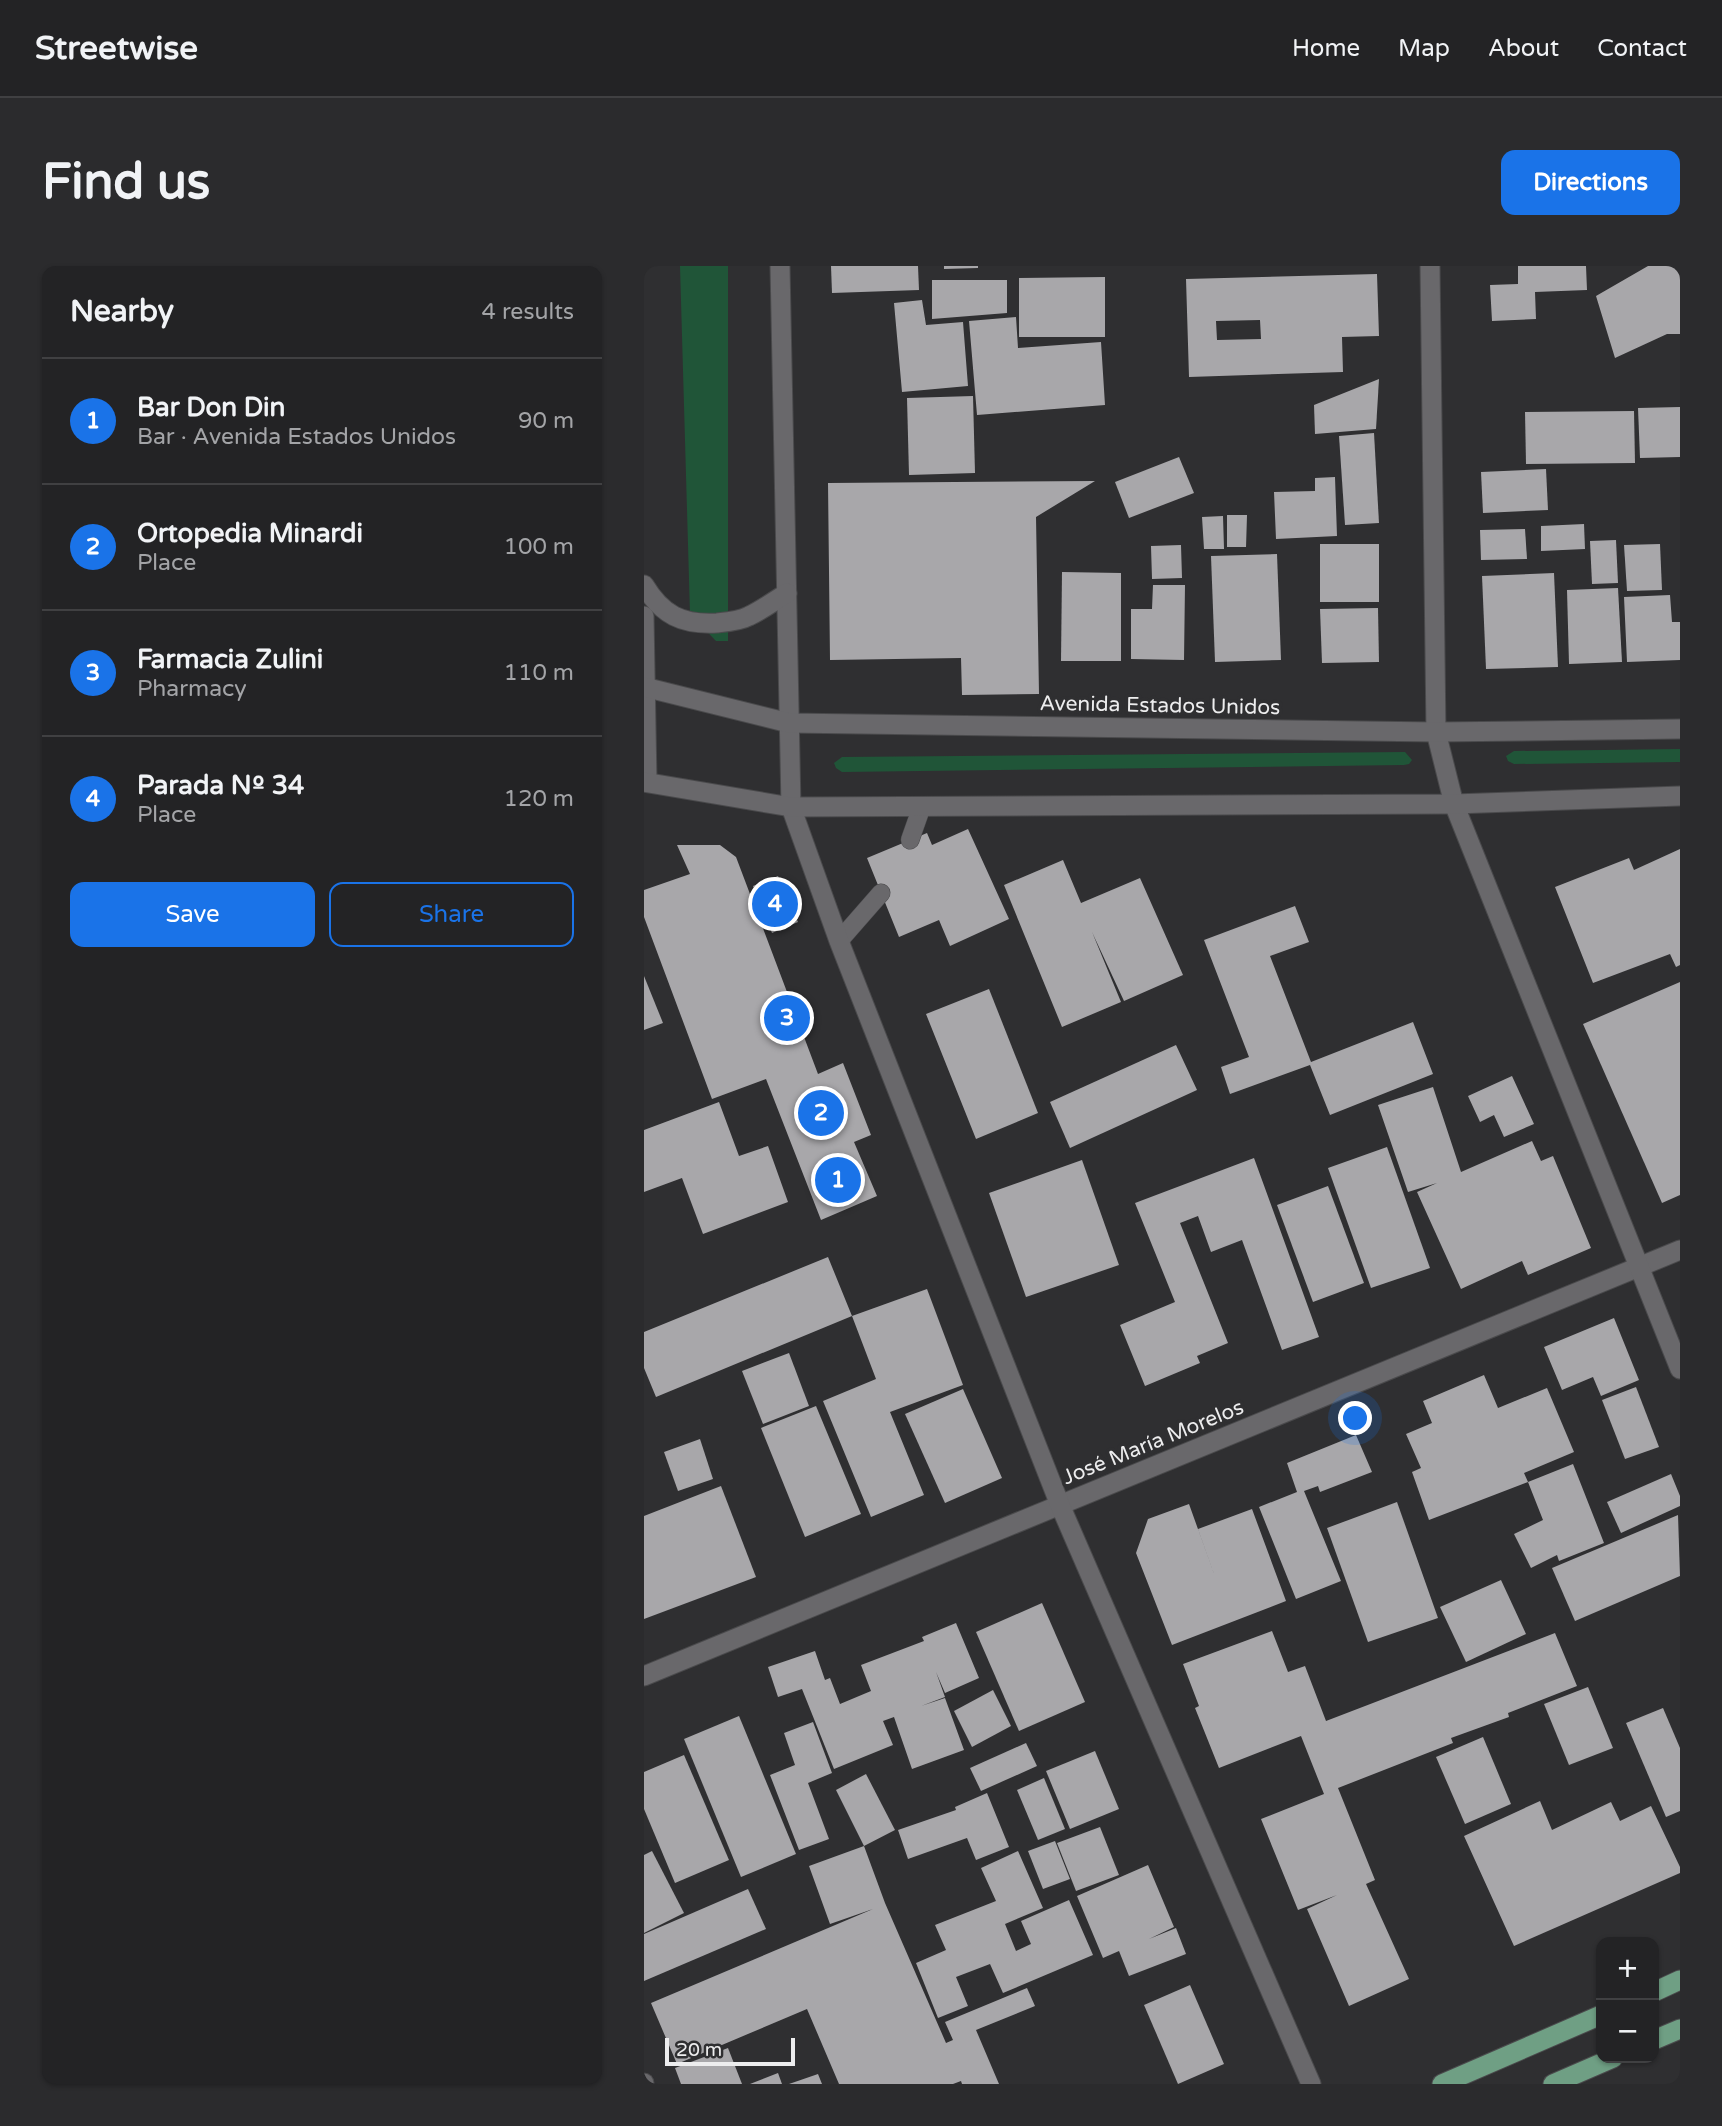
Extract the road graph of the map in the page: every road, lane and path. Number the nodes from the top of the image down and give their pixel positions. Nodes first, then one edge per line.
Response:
1 (780, 266) edge
2 (1430, 266) edge
3 (644, 585) edge
4 (787, 593) junction
5 (644, 616) edge
6 (645, 687) edge
7 (789, 723) junction
8 (1680, 729) edge
9 (1436, 732) junction
10 (645, 782) edge
11 (1680, 796) edge
12 (1454, 804) junction
13 (922, 806) junction
14 (791, 807) junction
15 (909, 840) dead end
16 (881, 893) dead end
17 (839, 941) junction
18 (1680, 1250) edge
19 (1638, 1267) junction
20 (1680, 1369) edge
21 (1060, 1505) junction
22 (644, 1676) edge
23 (1680, 1980) edge
24 (1659, 1990) edge
25 (1596, 2017) edge
26 (1680, 2029) edge
27 (1659, 2038) edge
28 (1601, 2063) edge
29 (1311, 2084) edge
30 (1442, 2084) edge
31 (1553, 2084) edge

1 - 4 main road
2 - 9 main road
3 - 4 main road
4 - 7 main road
5 - 6 main road
6 - 7 main road, Avenida Estados Unidos
6 - 10 main road
7 - 9 main road, Avenida Estados Unidos
7 - 14 main road
8 - 9 main road, Avenida Estados Unidos
9 - 12 main road
10 - 14 main road
11 - 12 main road
12 - 13 main road
12 - 19 main road
13 - 14 main road
13 - 15 lane
14 - 17 main road
16 - 17 lane
17 - 21 main road
18 - 19 main road, José María Morelos
19 - 20 main road
19 - 21 main road, José María Morelos
21 - 22 main road, José María Morelos
21 - 29 main road
23 - 24 main road
25 - 30 main road
26 - 27 main road
28 - 31 main road

